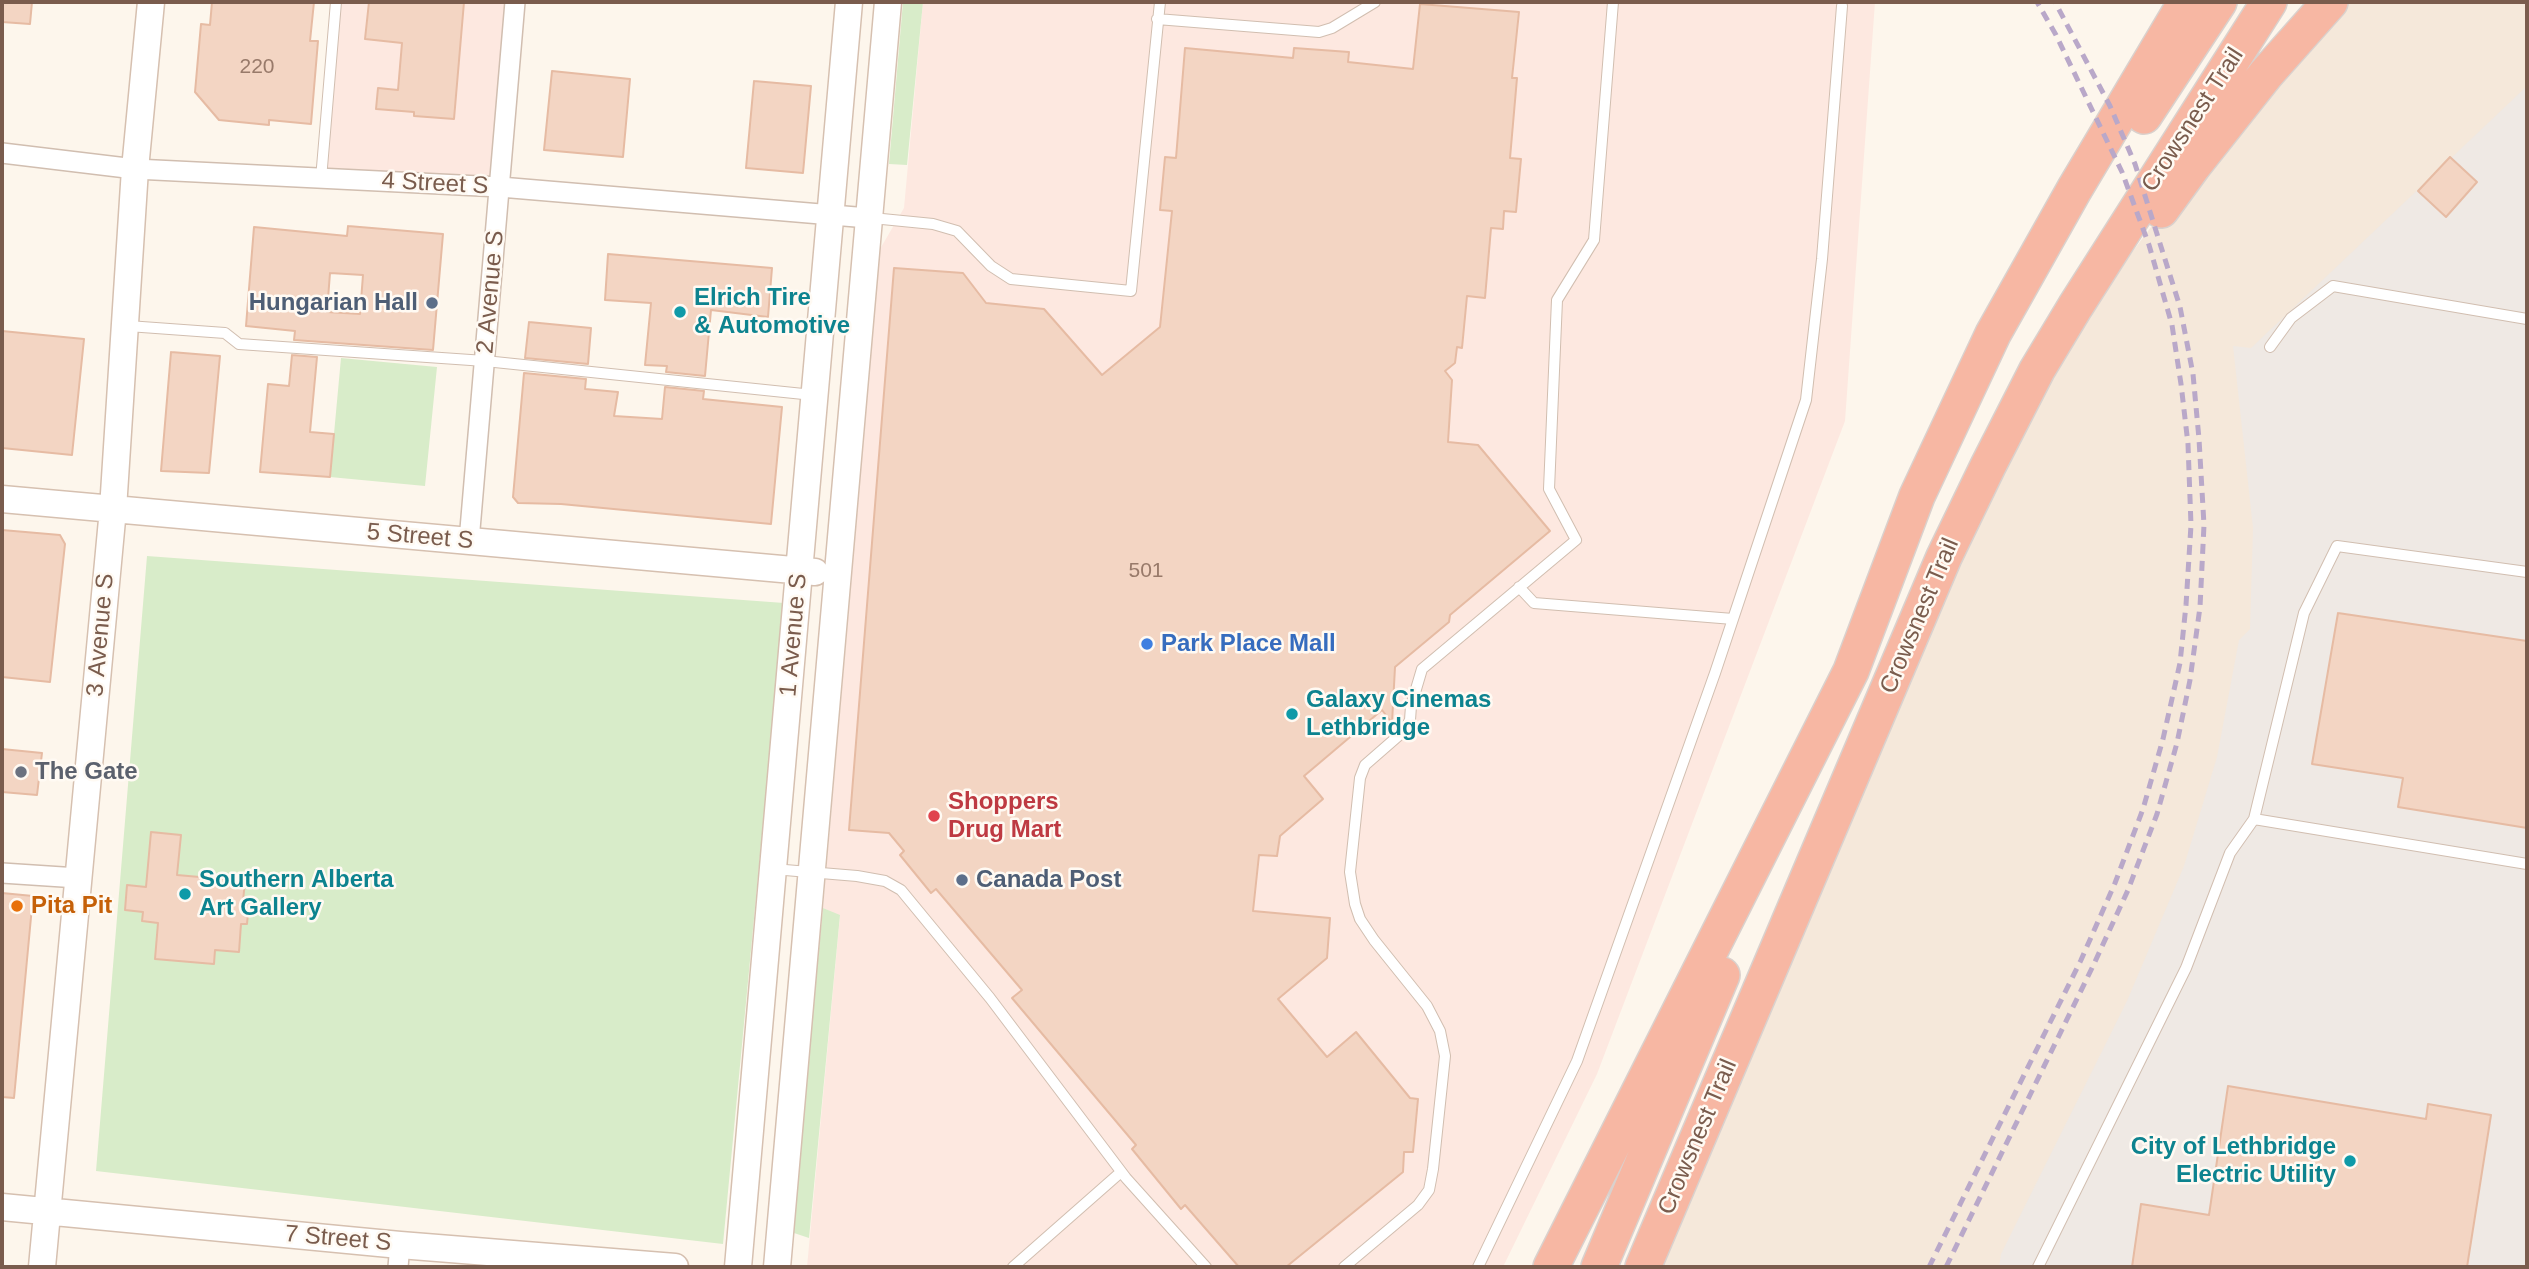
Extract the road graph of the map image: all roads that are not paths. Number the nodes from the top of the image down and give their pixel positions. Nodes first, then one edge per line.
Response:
1 (152, 2) edge
2 (336, 2) edge
3 (515, 2) edge
4 (849, 2) edge
5 (888, 2) edge
6 (1160, 2) edge
7 (1375, 2) edge
8 (1613, 2) edge
9 (2186, 2) edge
10 (2220, 2) edge
11 (2269, 2) edge
12 (2330, 2) edge
13 (1842, 6) dead end
14 (1157, 19) junction
15 (2, 153) edge
16 (135, 169) junction
17 (321, 179) junction
18 (500, 187) junction
19 (830, 215) junction
20 (868, 218) junction
21 (2527, 319) edge
22 (126, 326) junction
23 (2270, 347) dead end
24 (485, 361) junction
25 (814, 395) junction
26 (2, 499) edge
27 (113, 509) junction
28 (469, 541) junction
29 (1944, 557) junction
30 (800, 571) junction
31 (2527, 572) edge
32 (838, 574) junction
33 (1519, 587) junction
34 (1733, 619) junction
35 (1851, 671) junction
36 (2254, 819) junction
37 (2527, 864) edge
38 (773, 869) junction
39 (812, 872) junction
40 (2, 873) edge
41 (78, 878) junction
42 (1794, 908) junction
43 (1121, 1172) junction
44 (2, 1207) edge
45 (46, 1211) junction
46 (399, 1256) edge
47 (42, 1267) edge
48 (675, 1267) edge
49 (738, 1267) edge
50 (777, 1267) edge
51 (1013, 1267) edge
52 (1206, 1267) edge
53 (1344, 1267) edge
54 (1478, 1267) edge
55 (1551, 1267) edge
56 (1599, 1267) edge
57 (1643, 1267) edge
58 (1660, 1267) edge
59 (2038, 1267) edge

1 - 16 street, 3 Avenue S
2 - 17 lane
3 - 18 street, 2 Avenue S
4 - 19 street, 1 Avenue S
5 - 20 street, 1 Avenue S
6 - 14 lane
7 - 14 lane
8 - 33 lane
9 - 35 highway
10 - 35 highway, Crowsnest Trail
11 - 29 highway, Crowsnest Trail
12 - 29 highway
13 - 34 lane
14 - 20 lane
15 - 16 street, 4 Street S
16 - 17 street, 4 Street S
16 - 22 street, 3 Avenue S
17 - 18 street, 4 Street S
18 - 19 street, 4 Street S
18 - 24 street, 2 Avenue S
19 - 20 street, 4 Street S
19 - 25 street, 1 Avenue S
20 - 32 street, 1 Avenue S
21 - 23 lane
22 - 24 lane
22 - 27 street, 3 Avenue S
24 - 25 lane
24 - 28 street, 2 Avenue S
25 - 30 street, 1 Avenue S
26 - 27 street, 5 Street S
27 - 28 street, 5 Street S
27 - 41 street, 3 Avenue S
28 - 30 street, 5 Street S
29 - 42 highway, Crowsnest Trail
30 - 32 street, 5 Street S
30 - 38 street, 1 Avenue S
31 - 36 lane
32 - 39 street, 1 Avenue S
33 - 34 lane
33 - 53 lane
34 - 54 lane
35 - 55 highway
35 - 56 highway, Crowsnest Trail
36 - 37 lane
36 - 59 lane
38 - 39 lane
38 - 49 street, 1 Avenue S
39 - 43 lane
39 - 50 street, 1 Avenue S
40 - 41 street
41 - 45 street, 3 Avenue S
42 - 57 highway, Crowsnest Trail
42 - 58 highway
43 - 51 lane
43 - 52 lane
44 - 45 street, 7 Street S
45 - 46 street, 7 Street S
45 - 47 street, 3 Avenue S
46 - 48 street, 7 Street S

